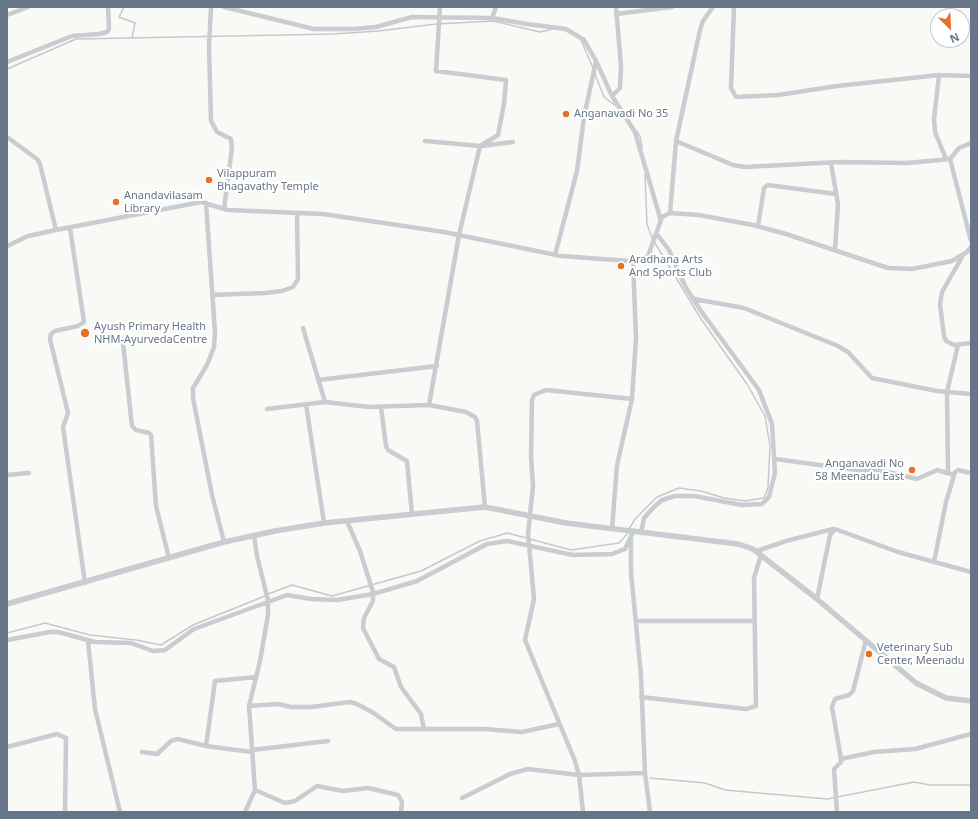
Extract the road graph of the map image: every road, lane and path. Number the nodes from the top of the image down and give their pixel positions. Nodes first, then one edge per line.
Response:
1 (28, 7) edge
2 (108, 7) edge
3 (211, 7) edge
4 (224, 7) edge
5 (440, 7) edge
6 (496, 7) edge
7 (616, 7) edge
8 (672, 7) edge
9 (713, 7) edge
10 (734, 7) edge
11 (616, 14) junction
12 (7, 16) edge
13 (441, 17) junction
14 (492, 18) junction
15 (596, 61) junction
16 (7, 62) edge
17 (939, 75) junction
18 (971, 76) edge
19 (612, 96) junction
20 (7, 137) edge
21 (425, 141) dead end
22 (676, 141) junction
23 (512, 142) dead end
24 (971, 143) edge
25 (480, 146) junction
26 (948, 159) junction
27 (831, 163) junction
28 (836, 194) junction
29 (206, 203) junction
30 (224, 209) junction
31 (297, 213) junction
32 (670, 213) junction
33 (661, 221) junction
34 (758, 226) junction
35 (70, 228) junction
36 (56, 230) junction
37 (459, 235) junction
38 (657, 235) junction
39 (971, 241) edge
40 (7, 246) edge
41 (971, 246) edge
42 (835, 250) junction
43 (555, 255) junction
44 (963, 256) junction
45 (633, 261) junction
46 (212, 296) junction
47 (694, 300) junction
48 (303, 328) dead end
49 (123, 343) dead end
50 (971, 343) edge
51 (958, 344) junction
52 (437, 366) junction
53 (318, 380) junction
54 (947, 392) junction
55 (971, 394) edge
56 (632, 399) junction
57 (325, 402) junction
58 (306, 404) junction
59 (429, 405) junction
60 (381, 407) junction
61 (267, 409) dead end
62 (775, 459) junction
63 (29, 473) dead end
64 (948, 473) junction
65 (971, 473) edge
66 (7, 475) edge
67 (954, 475) junction
68 (485, 507) junction
69 (412, 514) junction
70 (530, 516) junction
71 (347, 521) junction
72 (324, 523) junction
73 (612, 529) junction
74 (834, 529) junction
75 (630, 533) junction
76 (641, 533) junction
77 (254, 536) junction
78 (224, 542) junction
79 (529, 545) junction
80 (759, 553) junction
81 (170, 558) junction
82 (934, 562) junction
83 (971, 572) edge
84 (85, 583) junction
85 (373, 593) junction
86 (817, 599) junction
87 (268, 602) junction
88 (7, 604) edge
89 (636, 621) junction
90 (755, 621) junction
91 (7, 640) edge
92 (88, 640) junction
93 (866, 640) junction
94 (256, 678) junction
95 (641, 696) junction
96 (971, 701) edge
97 (249, 706) junction
98 (559, 724) junction
99 (424, 729) junction
100 (971, 734) edge
101 (328, 741) dead end
102 (206, 746) junction
103 (7, 747) edge
104 (252, 751) junction
105 (142, 752) dead end
106 (841, 759) junction
107 (645, 773) junction
108 (579, 776) junction
109 (255, 790) junction
110 (462, 798) dead end
111 (65, 812) edge
112 (120, 812) edge
113 (245, 812) edge
114 (401, 812) edge
115 (583, 812) edge
116 (650, 812) edge
117 (837, 812) edge

1 - 12 street
2 - 16 street
3 - 30 street
4 - 13 street
5 - 13 street
6 - 14 street
7 - 11 street
8 - 11 street
9 - 22 street
10 - 17 street
11 - 19 street
13 - 14 street
13 - 25 street
14 - 15 street
15 - 19 street
15 - 43 street
17 - 18 street
17 - 26 street
19 - 33 street
20 - 36 street
21 - 25 street
22 - 27 street
22 - 32 street
23 - 25 street
24 - 26 street
25 - 37 street
26 - 27 street
26 - 39 street
27 - 28 street
28 - 34 street
28 - 42 street
29 - 30 street
29 - 35 street
29 - 46 street
30 - 31 street
31 - 37 street
31 - 46 street
32 - 33 street
32 - 34 street
33 - 38 street
34 - 42 street
35 - 36 street
35 - 84 street
36 - 40 street
37 - 43 street
37 - 52 street
38 - 45 street
38 - 47 street
41 - 44 street
42 - 44 street
43 - 45 street
44 - 51 street
45 - 56 street
46 - 78 street
47 - 54 street
47 - 62 street
48 - 53 street
49 - 81 street
50 - 51 street
51 - 54 street
52 - 53 street
52 - 59 street
53 - 57 street
54 - 55 street
54 - 64 street
56 - 70 street
56 - 73 street
57 - 58 street
57 - 60 street
58 - 61 street
58 - 72 street
59 - 60 street
59 - 68 street
60 - 69 street
62 - 64 street
62 - 76 street
63 - 66 street
64 - 67 street
65 - 67 street
67 - 82 street
68 - 69 street
68 - 70 street
69 - 71 street
70 - 73 street
70 - 79 street
71 - 72 street
71 - 85 street
72 - 77 street
73 - 75 street
74 - 80 street
74 - 82 street
74 - 86 street
75 - 76 street
75 - 79 street
75 - 89 street
76 - 80 street
77 - 78 street
77 - 87 street
78 - 81 street
79 - 85 street
79 - 98 street
80 - 86 street
80 - 90 street
81 - 84 street
82 - 83 street
84 - 88 street
85 - 87 street
85 - 99 street
86 - 93 street
87 - 92 street
87 - 94 street
89 - 90 street
89 - 95 street
90 - 95 street
91 - 92 street
92 - 112 street
93 - 96 street
93 - 106 street
94 - 97 street
94 - 102 street
95 - 107 street
97 - 99 street
97 - 104 street
98 - 99 street
98 - 108 street
100 - 106 street
101 - 104 street
102 - 104 street
102 - 105 street
103 - 111 street
104 - 109 street
106 - 117 street
107 - 108 street
107 - 116 street
108 - 110 street
108 - 115 street
109 - 113 street
109 - 114 street

